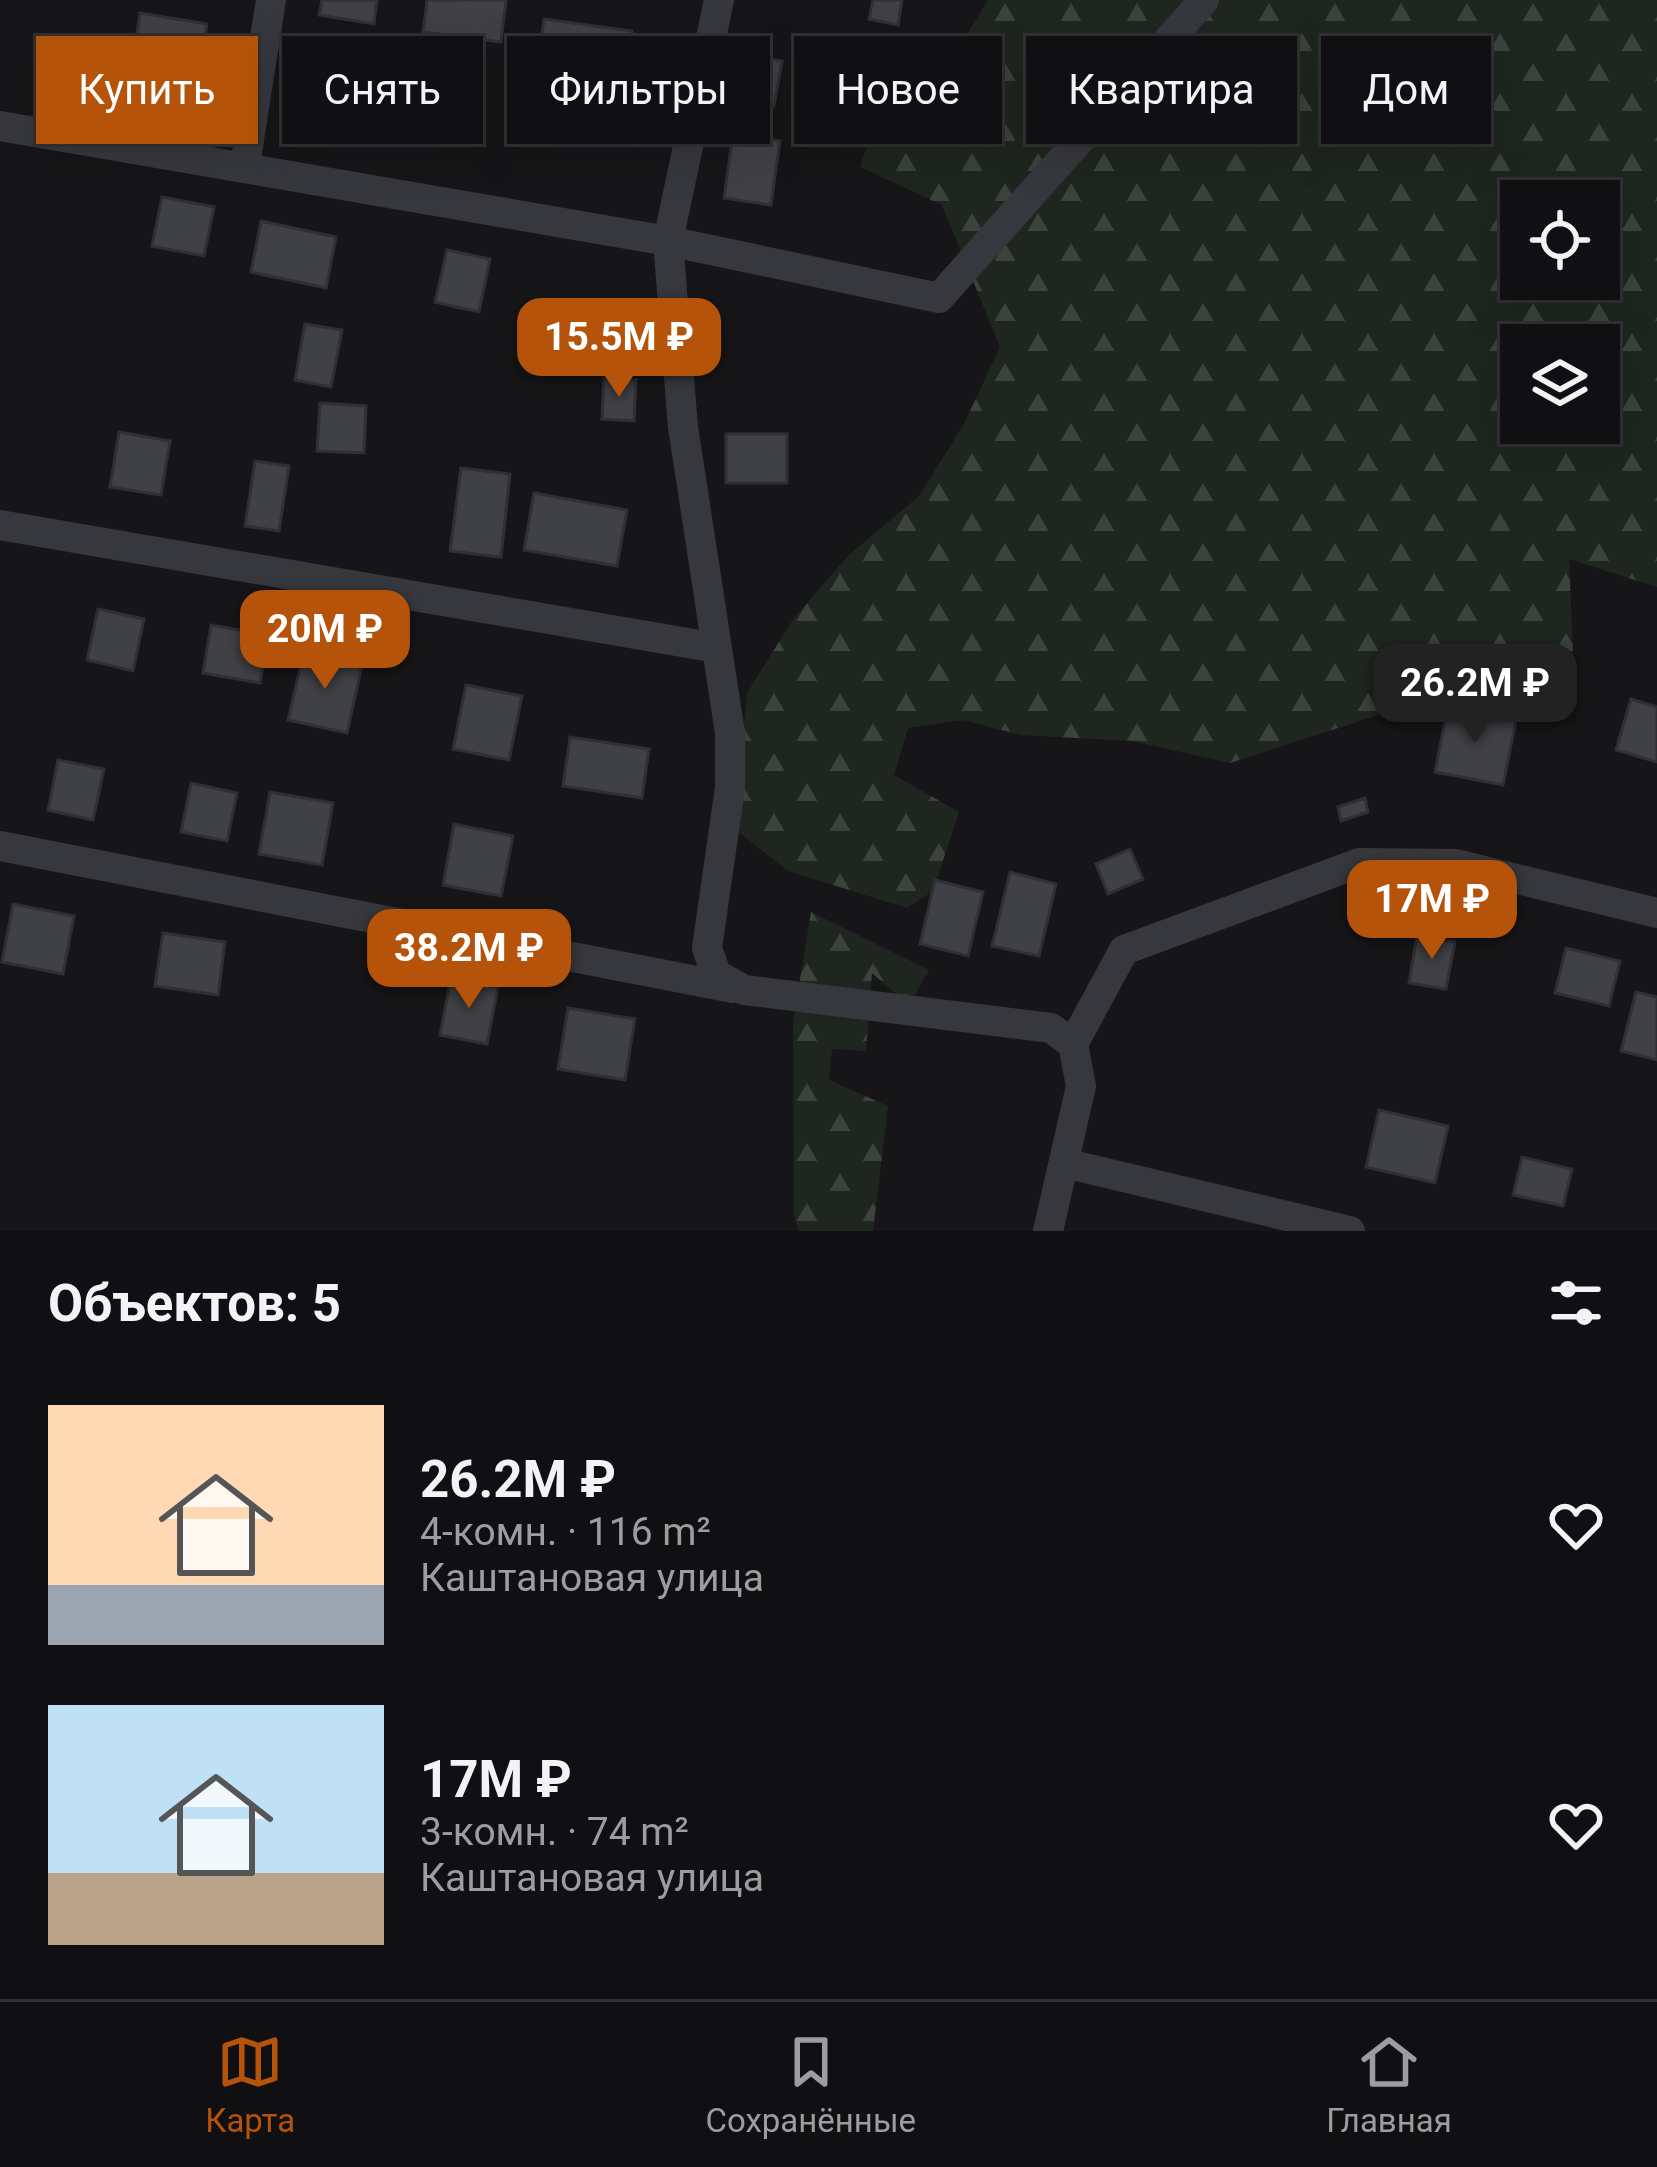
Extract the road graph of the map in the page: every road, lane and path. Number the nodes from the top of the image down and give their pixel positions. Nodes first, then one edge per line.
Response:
1 (271, 0) edge
2 (719, 0) edge
3 (1204, 0) edge
4 (0, 126) edge
5 (245, 165) junction
6 (668, 241) junction
7 (0, 525) edge
8 (717, 648) junction
9 (0, 846) edge
10 (1657, 913) edge
11 (744, 990) junction
12 (1073, 1044) junction
13 (1064, 1163) junction
14 (1048, 1231) edge
15 (1350, 1231) edge

1 - 5 street
2 - 6 street
3 - 6 street
4 - 5 street
5 - 6 street
6 - 8 street
7 - 8 street
8 - 11 street
9 - 11 street
10 - 12 street
11 - 12 street
12 - 13 street
13 - 14 street
13 - 15 street

